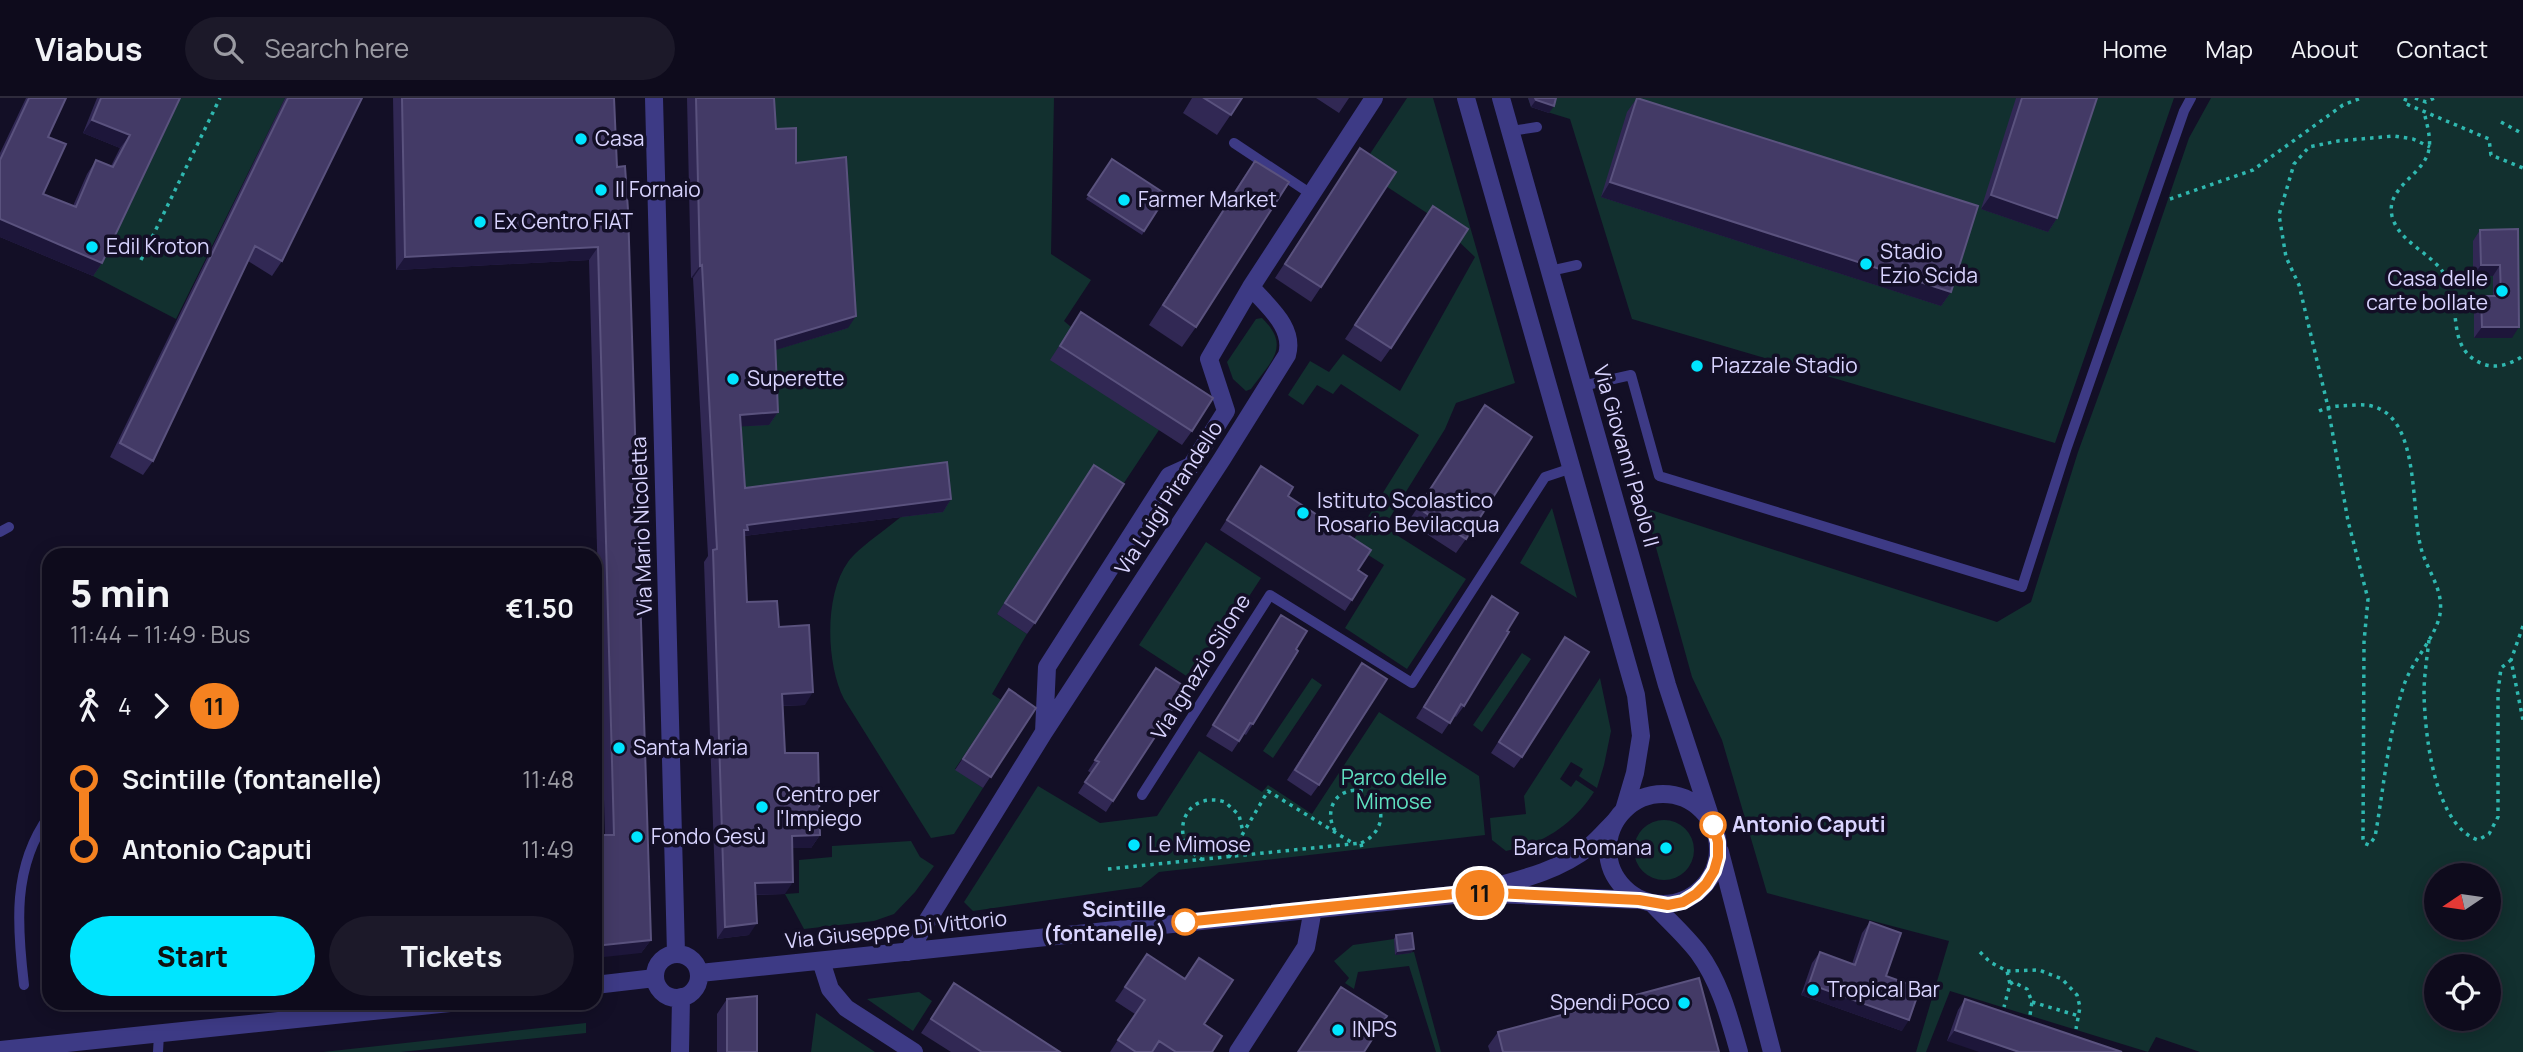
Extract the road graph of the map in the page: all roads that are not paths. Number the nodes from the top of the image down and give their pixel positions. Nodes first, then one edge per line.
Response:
1 (653, 98) edge
2 (1374, 98) edge
3 (1466, 98) edge
4 (1502, 98) edge
5 (2191, 98) edge
6 (1536, 127) dead end
7 (1511, 131) junction
8 (1234, 143) edge
9 (1311, 194) junction
10 (1577, 265) dead end
11 (1550, 271) junction
12 (1251, 287) junction
13 (1582, 386) junction
14 (1572, 468) junction
15 (1044, 732) junction
16 (1142, 795) dead end
17 (1620, 815) junction
18 (42, 825) edge
19 (1715, 833) junction
20 (1473, 892) junction
21 (1646, 902) junction
22 (1314, 909) junction
23 (908, 951) junction
24 (677, 953) junction
25 (821, 961) junction
26 (700, 973) junction
27 (655, 978) junction
28 (602, 984) edge
29 (24, 985) dead end
30 (681, 998) junction
31 (384, 1010) edge
32 (159, 1034) junction
33 (0, 1050) edge
34 (158, 1052) edge
35 (680, 1052) edge
36 (914, 1052) edge
37 (1238, 1052) edge
38 (1739, 1052) edge
39 (1772, 1052) edge

1 - 24 street, Via Mario Nicoletta
2 - 9 street, Via Luigi Pirandello
3 - 14 street
4 - 7 street, Via Giovanni Paolo II
5 - 13 lane
6 - 7 lane
7 - 11 street, Via Giovanni Paolo II
8 - 9 lane
9 - 12 street, Via Luigi Pirandello
10 - 11 lane
11 - 13 street, Via Giovanni Paolo II
12 - 15 street, Via Luigi Pirandello
12 - 15 street, Via Luigi Pirandello
13 - 19 street, Via Giovanni Paolo II
14 - 16 lane, Via Ignazio Silone
14 - 17 street
15 - 23 street, Via Luigi Pirandello
17 - 19 street
17 - 20 street
17 - 21 street
18 - 29 lane
19 - 21 street
19 - 39 street, Via Giovanni Paolo II
20 - 21 street
20 - 22 street, Via Giuseppe Di Vittorio
21 - 38 street
22 - 23 street, Via Giuseppe Di Vittorio
22 - 37 street
23 - 25 street, Via Giuseppe Di Vittorio
24 - 26 street
24 - 27 street
25 - 26 street, Via Giuseppe Di Vittorio
25 - 36 street
26 - 30 street
27 - 28 street
27 - 30 street
30 - 35 street
31 - 32 street
32 - 33 street
32 - 34 lane

